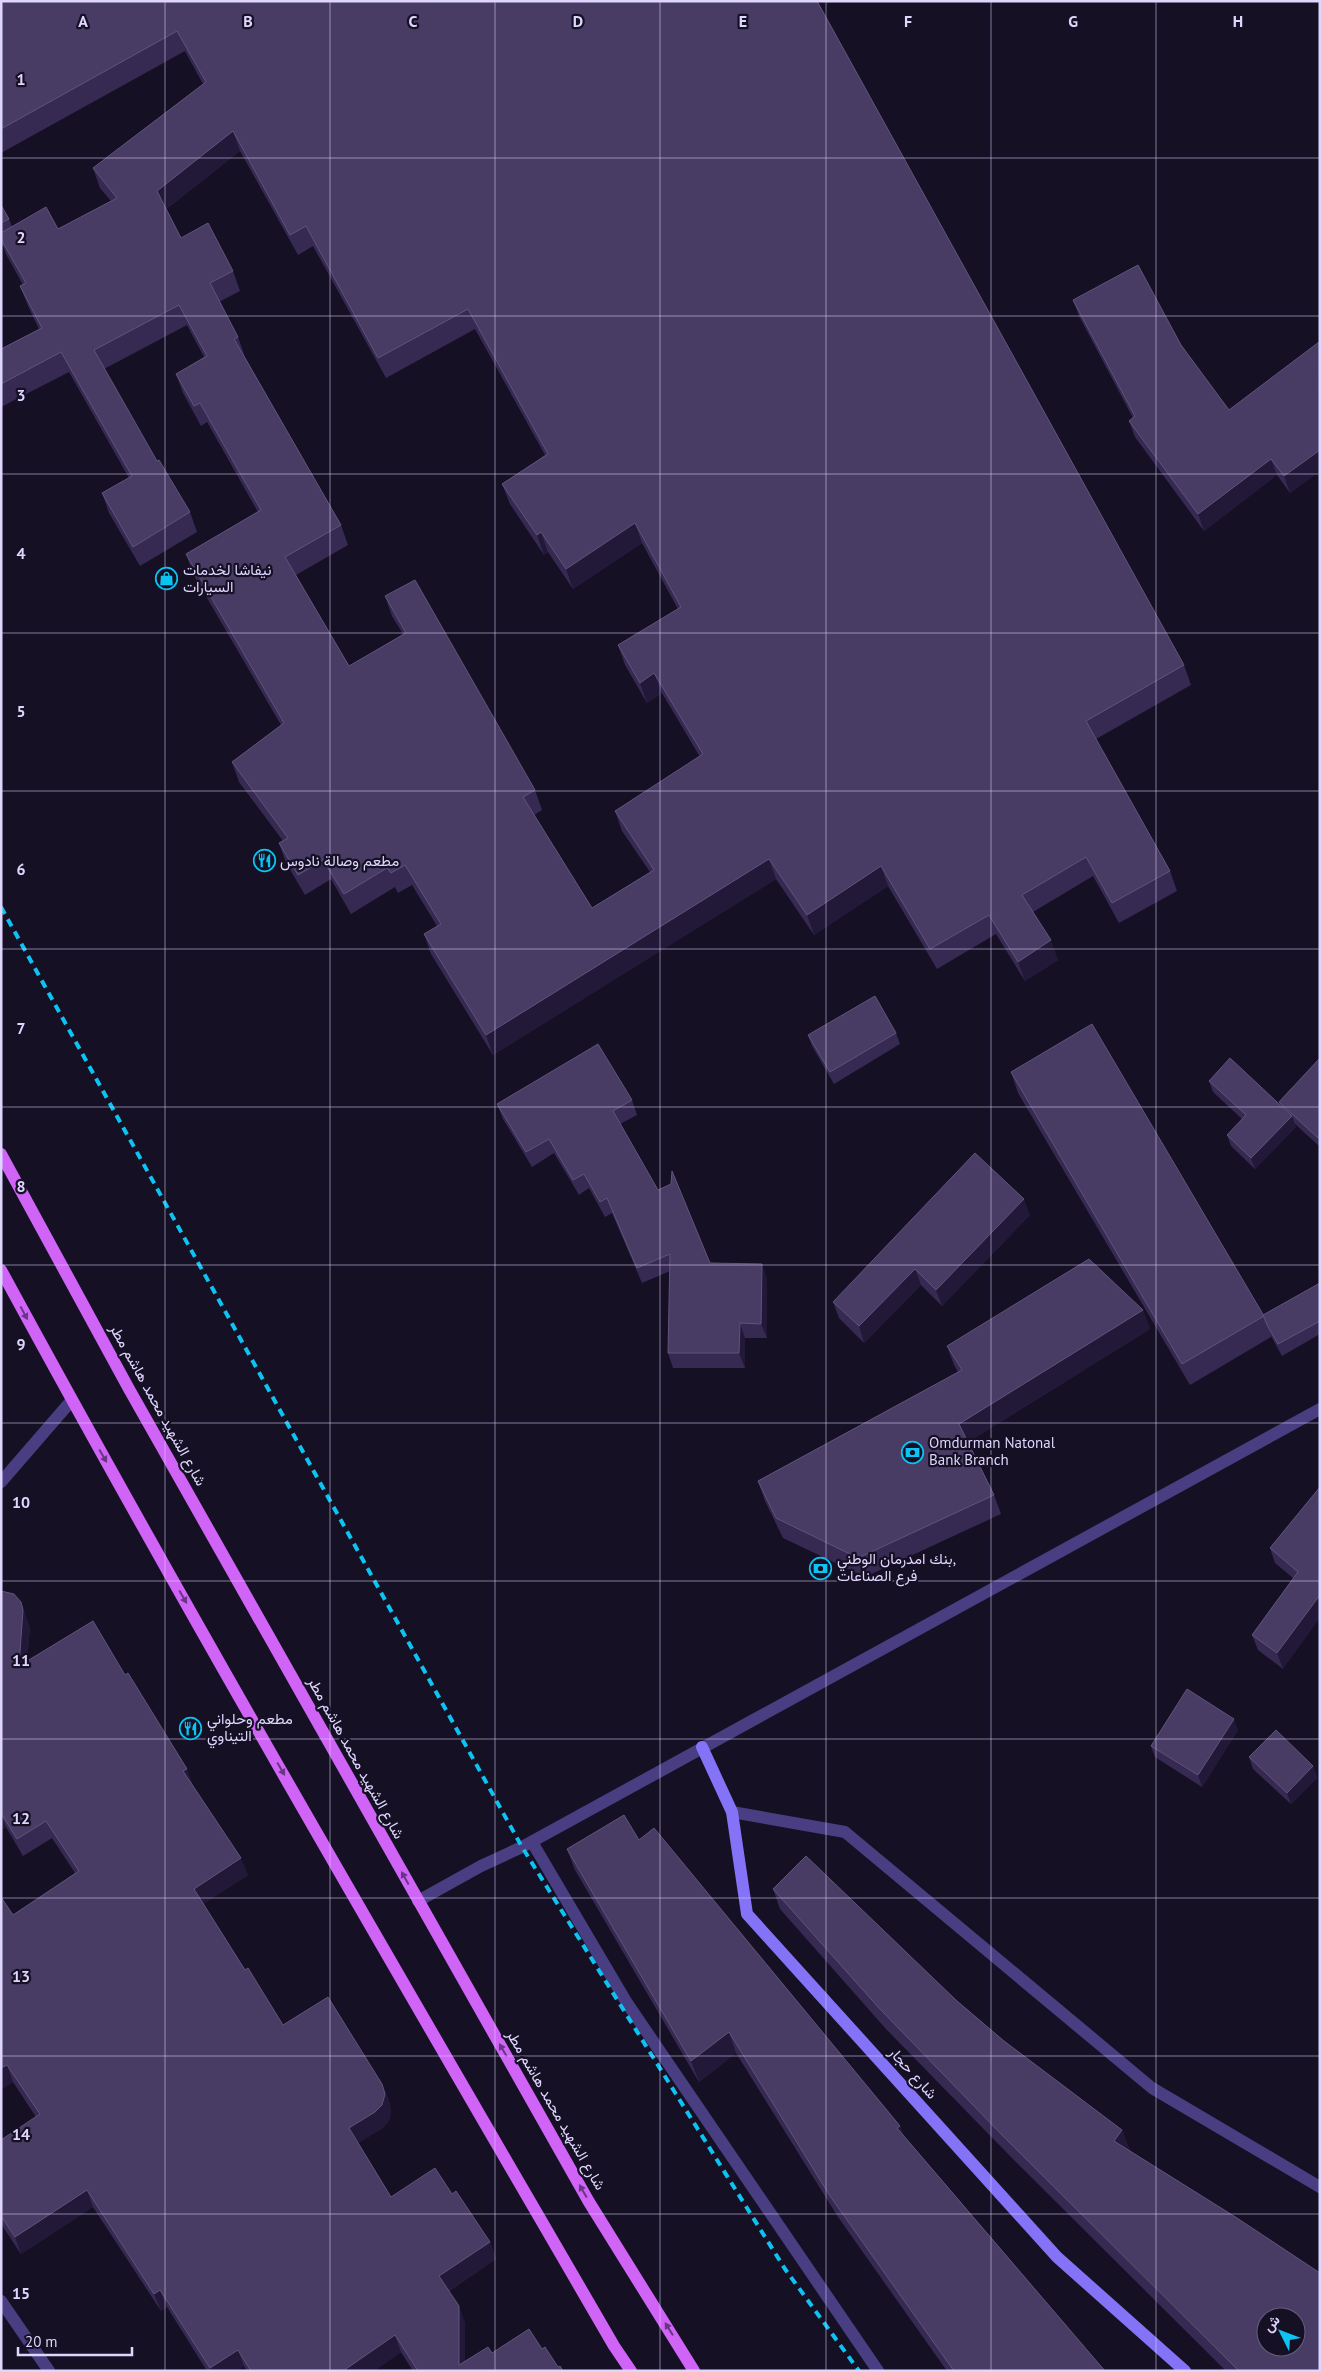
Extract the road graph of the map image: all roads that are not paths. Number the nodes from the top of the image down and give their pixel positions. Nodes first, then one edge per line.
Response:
1 (1, 1154) edge
2 (1, 1270) edge
3 (72, 1400) junction
4 (1320, 1408) edge
5 (1, 1482) edge
6 (702, 1747) junction
7 (732, 1812) junction
8 (532, 1842) junction
9 (418, 1901) junction
10 (1320, 2187) edge
11 (1, 2301) edge
12 (49, 2371) edge
13 (631, 2371) edge
14 (694, 2371) edge
15 (878, 2371) edge
16 (1185, 2371) edge

9 -> 1 main road, شارع الشهيد محمد هاشم مطر
2 -> 3 main road
3 - 5 street
3 -> 13 main road
4 - 6 street
6 - 7 street, شارع حجار
6 - 8 street
7 - 10 street
7 - 16 street, شارع حجار
8 - 9 street
8 - 15 street
14 -> 9 main road, شارع الشهيد محمد هاشم مطر
11 - 12 street

